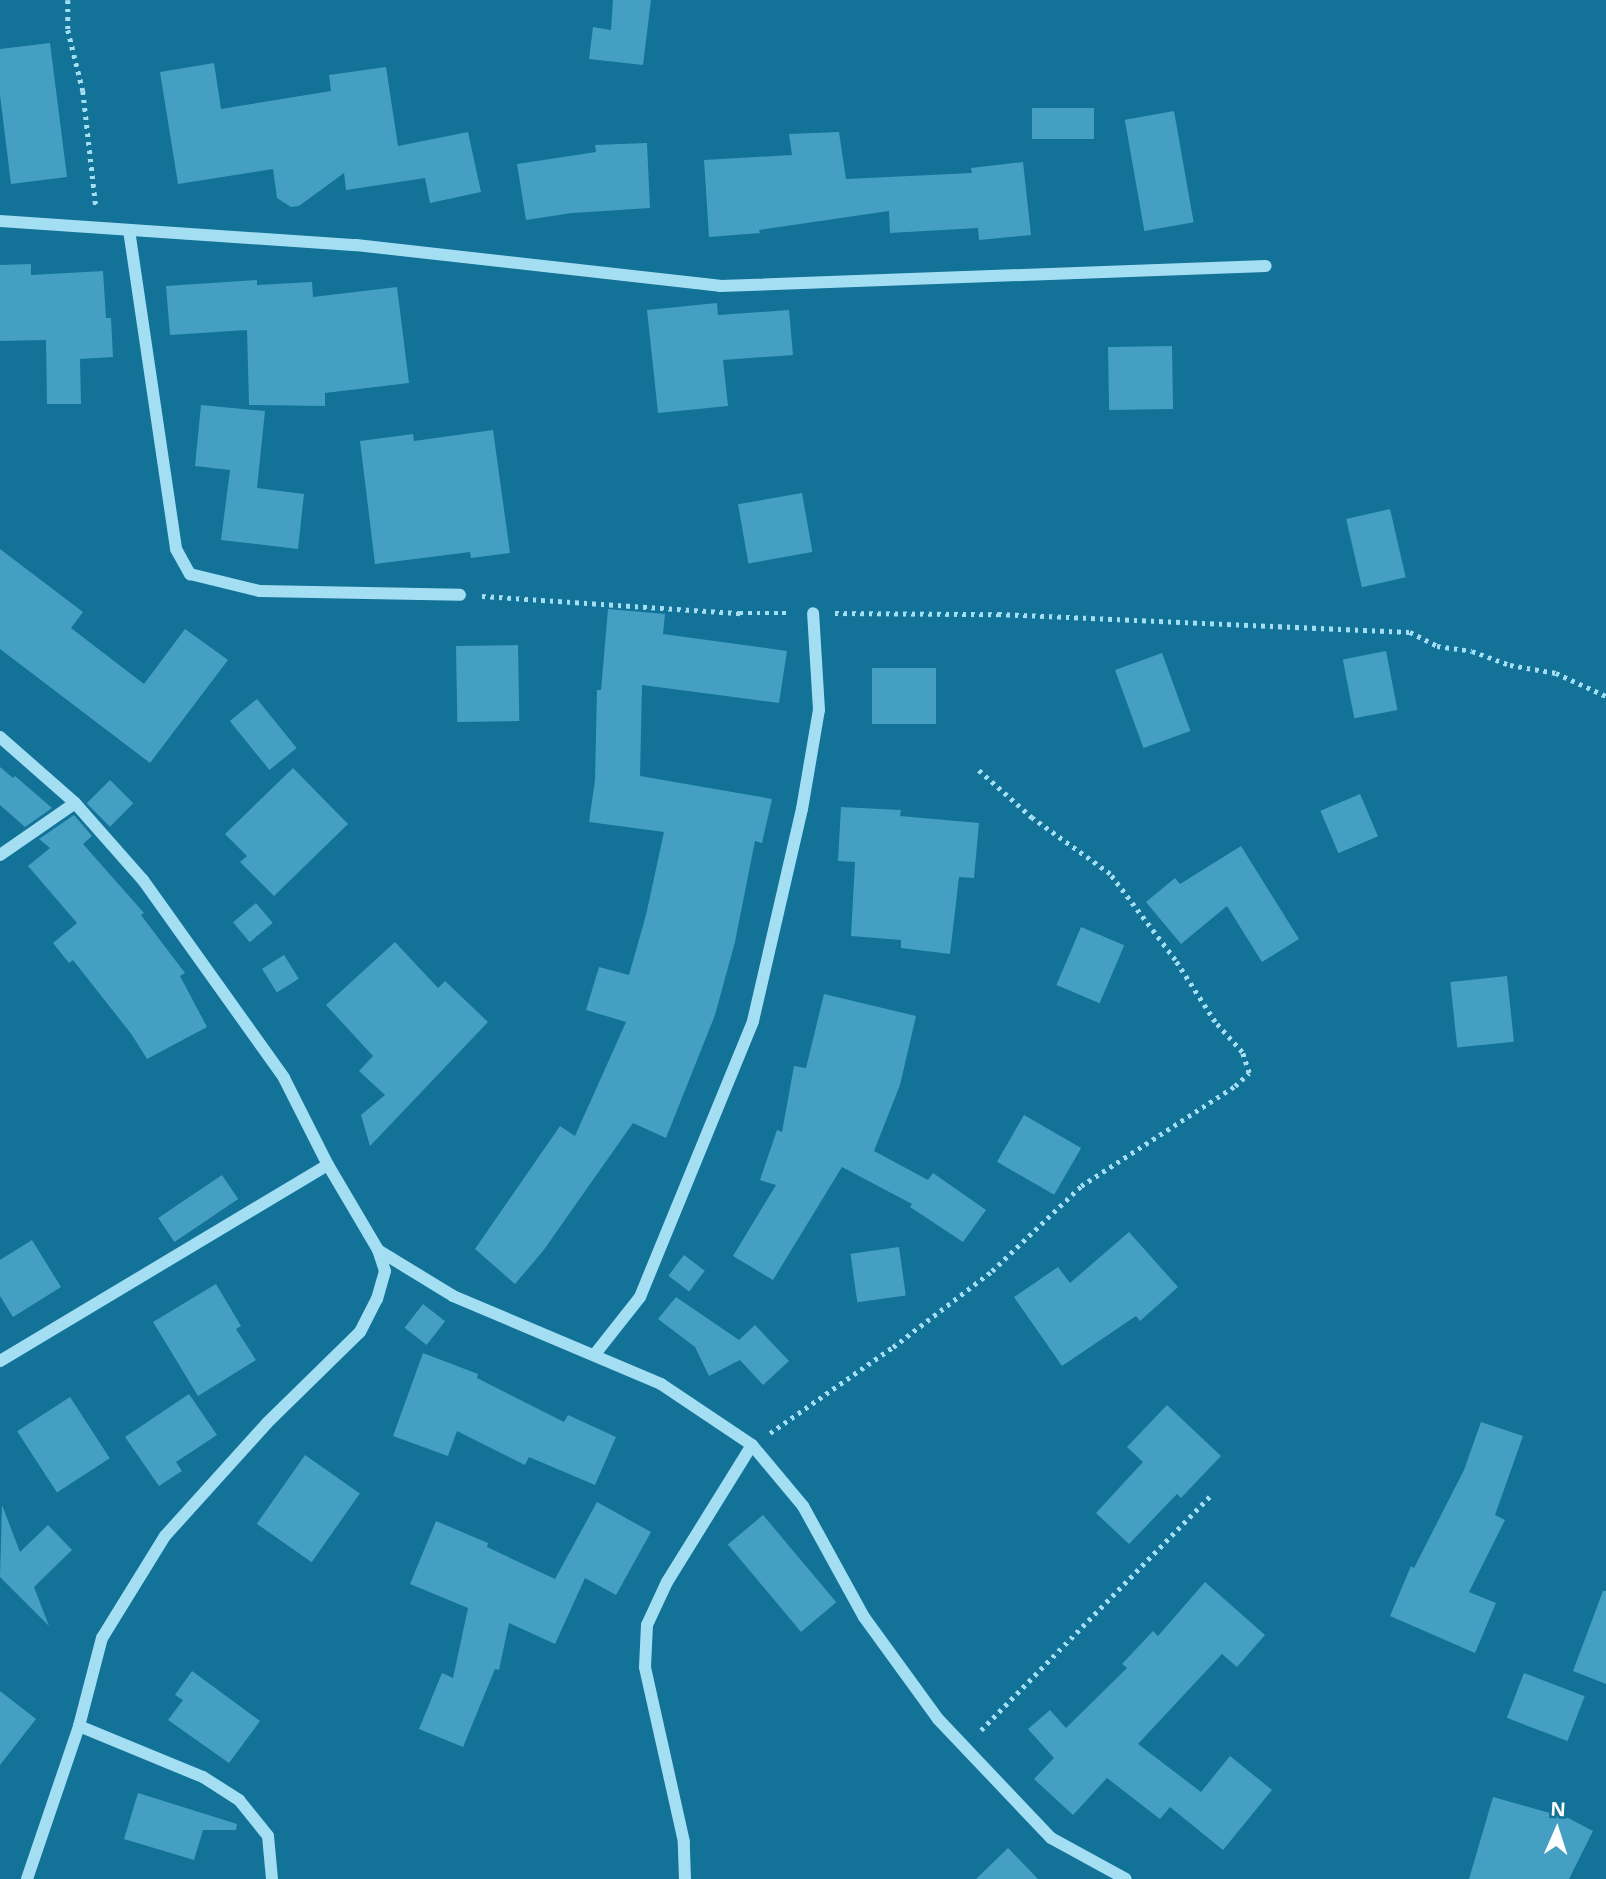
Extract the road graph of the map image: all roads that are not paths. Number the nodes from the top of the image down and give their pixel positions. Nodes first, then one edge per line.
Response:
1 (0, 221) edge
2 (129, 230) junction
3 (1266, 266) dead end
4 (460, 595) road end
5 (813, 613) road end
6 (0, 737) edge
7 (75, 803) junction
8 (0, 855) edge
9 (328, 1165) junction
10 (378, 1250) junction
11 (595, 1354) junction
12 (0, 1362) edge
13 (752, 1445) junction
14 (79, 1726) junction
15 (27, 1879) edge
16 (272, 1879) edge
17 (685, 1879) edge
18 (1126, 1879) edge

1 - 2 street
2 - 3 street
2 - 4 street
5 - 11 street
6 - 7 street
7 - 8 street
7 - 9 street
9 - 10 street
9 - 12 street
10 - 11 street
10 - 14 street
11 - 13 street
13 - 17 street
13 - 18 street
14 - 15 street
14 - 16 street

